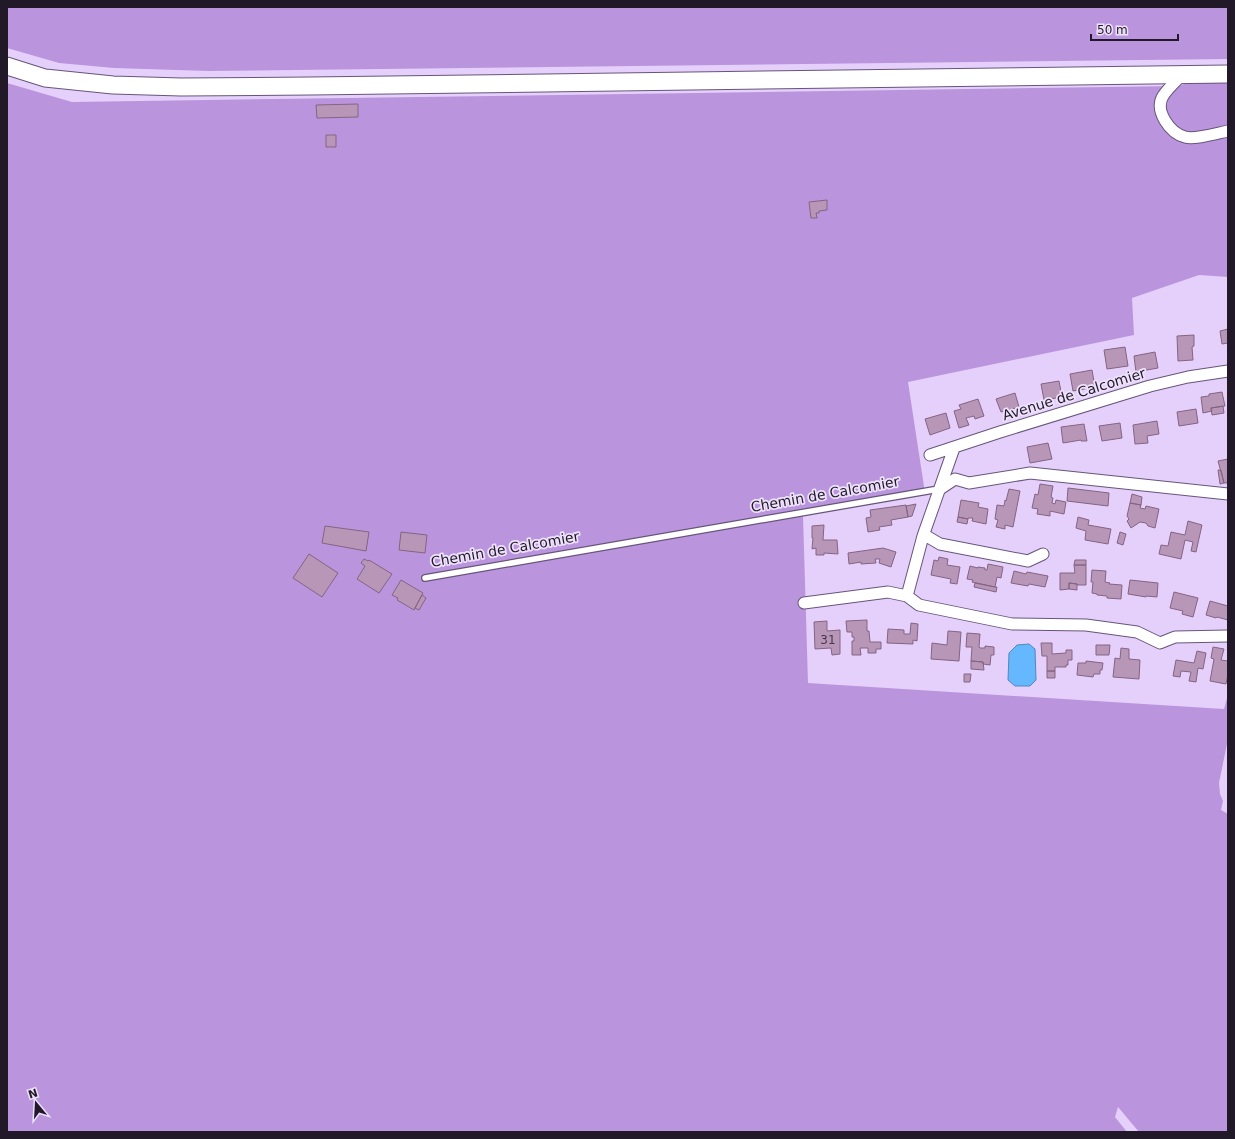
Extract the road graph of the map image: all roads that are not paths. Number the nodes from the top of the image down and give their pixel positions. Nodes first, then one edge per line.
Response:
1 (7, 66) edge
2 (1228, 74) edge
3 (1182, 75) junction
4 (1228, 130) edge
5 (1228, 371) edge
6 (954, 448) junction
7 (930, 455) dead end
8 (940, 489) junction
9 (1228, 494) edge
10 (923, 536) junction
11 (1043, 554) dead end
12 (425, 578) dead end
13 (907, 596) junction
14 (804, 603) dead end
15 (1228, 636) edge

1 - 3 main road
2 - 3 main road
3 - 4 street
5 - 6 street, Avenue de Calcomier
6 - 7 street, Avenue de Calcomier
6 - 8 street
8 - 9 street, Chemin de Calcomier
8 - 10 street
8 - 12 lane, Chemin de Calcomier
10 - 11 street
10 - 13 street
13 - 14 street
13 - 15 street

